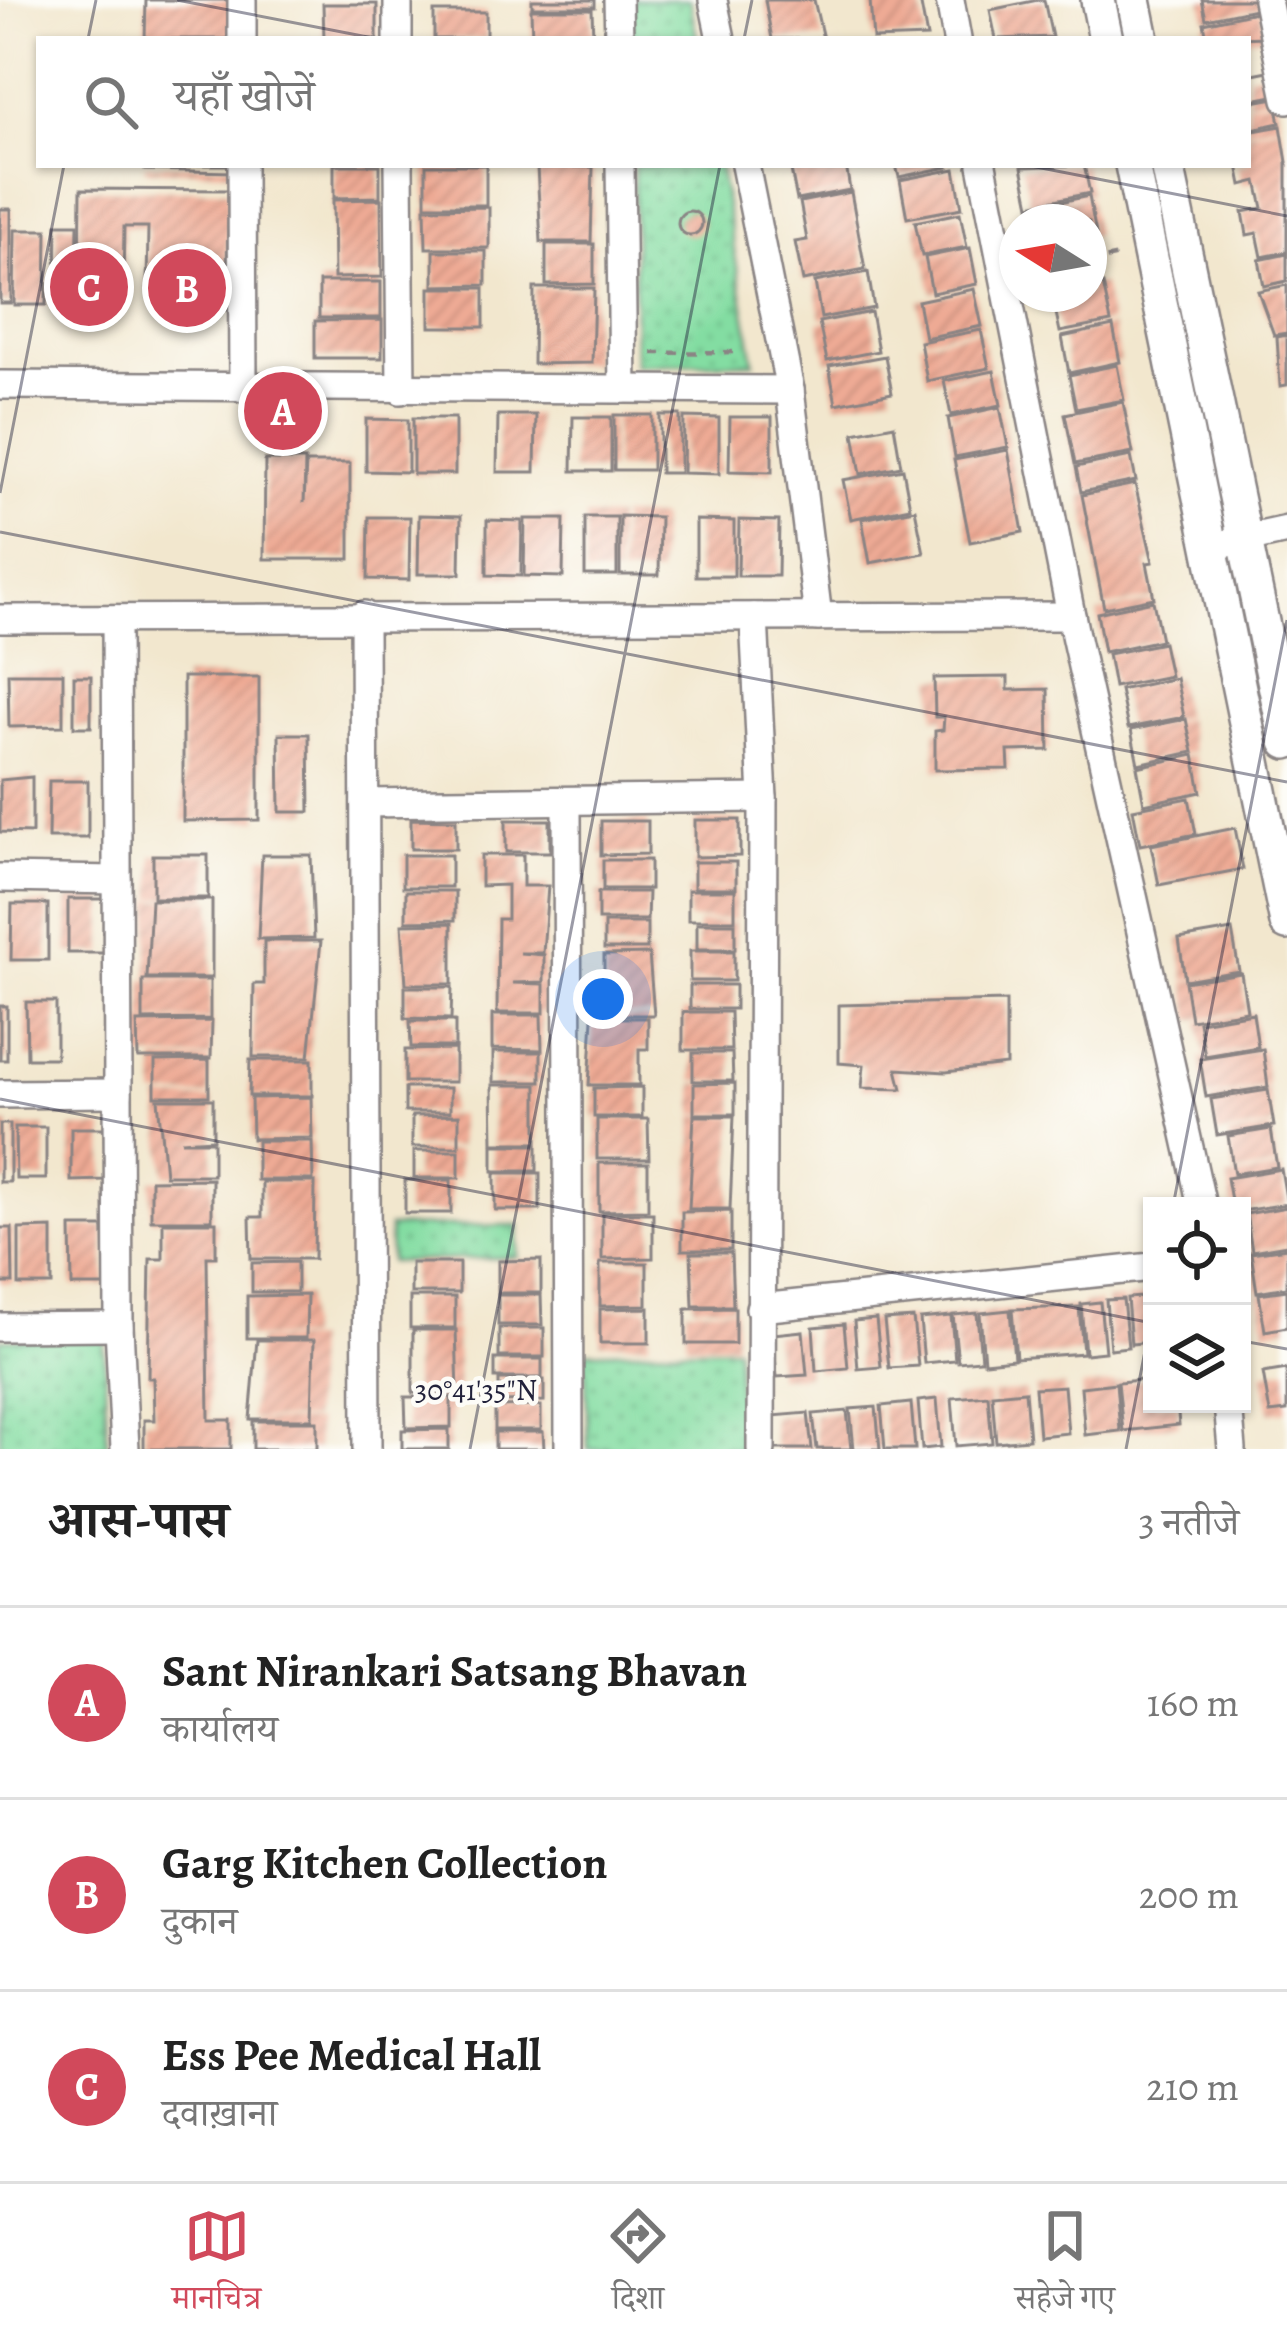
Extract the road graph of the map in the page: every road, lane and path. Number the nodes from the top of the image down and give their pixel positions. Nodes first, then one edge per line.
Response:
1 (242, 0) edge
2 (398, 0) edge
3 (619, 0) edge
4 (713, 0) edge
5 (950, 0) edge
6 (1098, 0) edge
7 (1134, 0) edge
8 (1267, 0) edge
9 (242, 36) edge
10 (398, 36) edge
11 (619, 36) edge
12 (720, 36) edge
13 (956, 36) edge
14 (1105, 36) edge
15 (1141, 36) edge
16 (1287, 99) edge
17 (242, 168) edge
18 (399, 168) edge
19 (620, 168) edge
20 (747, 168) edge
21 (983, 168) edge
22 (1133, 168) edge
23 (1169, 168) edge
24 (736, 352) dead end
25 (651, 353) dead end
26 (0, 386) edge
27 (243, 388) junction
28 (623, 389) junction
29 (401, 390) junction
30 (790, 390) junction
31 (1287, 530) edge
32 (1245, 539) junction
33 (1210, 547) junction
34 (364, 615) junction
35 (1071, 616) junction
36 (754, 617) junction
37 (818, 617) junction
38 (0, 619) edge
39 (116, 619) junction
40 (1287, 742) edge
41 (763, 798) junction
42 (365, 802) junction
43 (567, 803) junction
44 (0, 878) edge
45 (117, 880) junction
46 (1287, 923) edge
47 (0, 1094) edge
48 (118, 1094) junction
49 (1200, 1197) edge
50 (1143, 1268) edge
51 (760, 1308) junction
52 (119, 1326) junction
53 (0, 1327) edge
54 (1227, 1413) edge
55 (1224, 1448) edge
56 (125, 1449) edge
57 (367, 1449) edge
58 (568, 1449) edge
59 (761, 1449) edge

1 - 9 street
2 - 10 street
3 - 11 street
4 - 12 street
5 - 13 street
6 - 14 street
7 - 15 street
8 - 16 street
17 - 27 street
18 - 29 street
19 - 28 street
20 - 30 street
21 - 35 street
22 - 33 street
23 - 32 street
24 - 25 path
26 - 27 street
27 - 29 street
28 - 29 street
28 - 30 street
30 - 37 street
31 - 32 street
32 - 33 street
32 - 40 street
33 - 46 street
34 - 36 street
34 - 39 street
34 - 42 street
35 - 37 street
35 - 49 street
36 - 37 street
36 - 41 street
38 - 39 street
39 - 45 street
41 - 43 street
41 - 51 street
42 - 43 street
42 - 57 street
43 - 58 street
44 - 45 street
45 - 48 street
47 - 48 street
48 - 52 street
50 - 51 street
51 - 59 street
52 - 53 street
52 - 56 street
54 - 55 street

